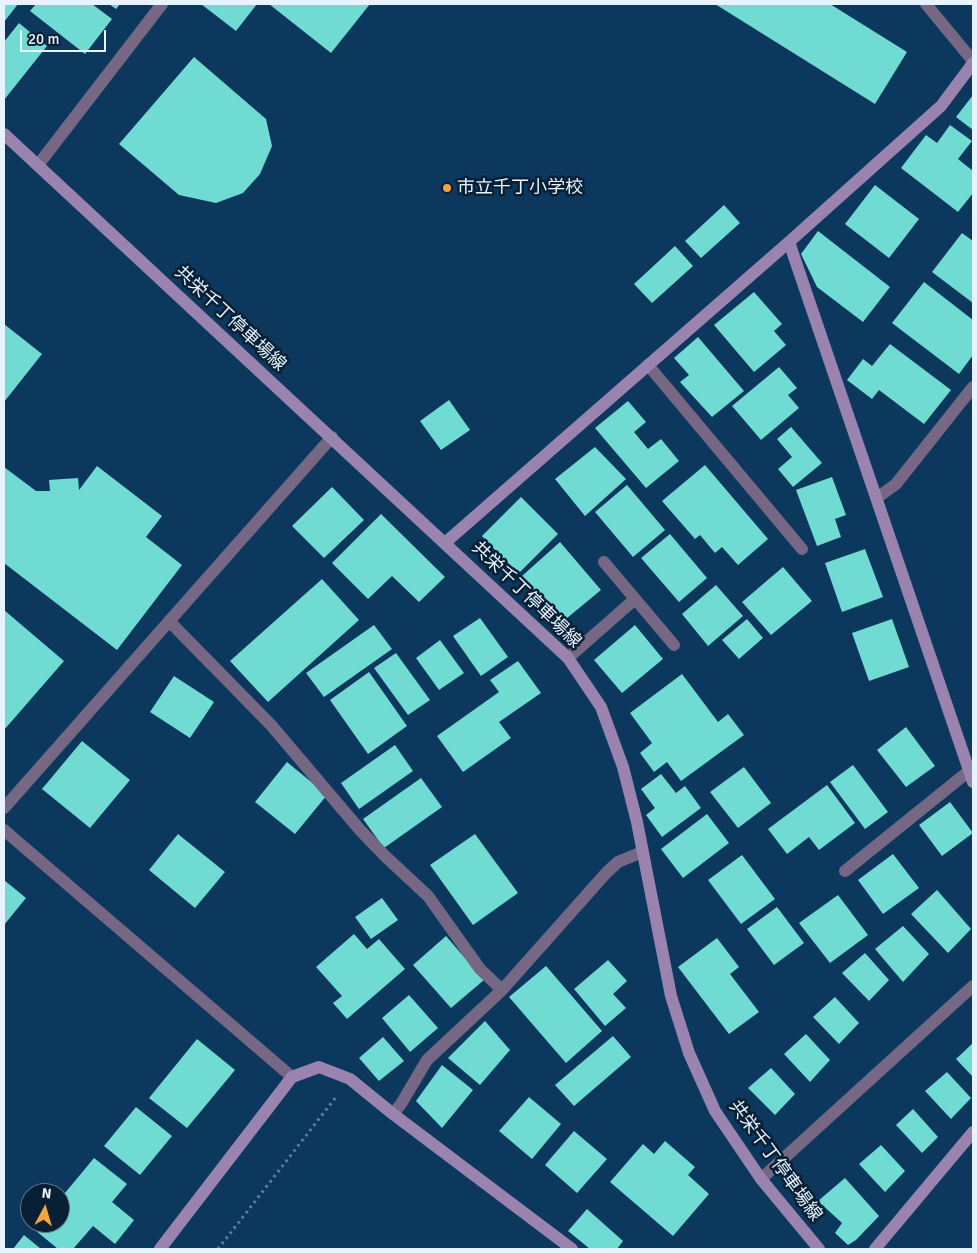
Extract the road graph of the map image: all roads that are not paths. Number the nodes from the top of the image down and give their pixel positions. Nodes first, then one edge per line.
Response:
1 (162, 4) edge
2 (926, 4) edge
3 (973, 62) edge
4 (4, 134) edge
5 (38, 165) junction
6 (789, 242) junction
7 (648, 365) junction
8 (973, 387) edge
9 (332, 437) junction
10 (877, 498) junction
11 (446, 542) junction
12 (802, 549) dead end
13 (604, 562) dead end
14 (635, 599) junction
15 (169, 621) junction
16 (674, 645) dead end
17 (568, 658) junction
18 (971, 777) edge
19 (4, 808) edge
20 (4, 830) edge
21 (642, 852) junction
22 (845, 871) dead end
23 (973, 986) edge
24 (502, 990) junction
25 (292, 1077) junction
26 (394, 1114) junction
27 (973, 1132) edge
28 (762, 1179) junction
29 (160, 1249) edge
30 (572, 1249) edge
31 (819, 1249) edge
32 (875, 1249) edge

1 - 5 street
2 - 3 street
3 - 6 street
4 - 5 street, 共栄千丁停車場線
5 - 9 street, 共栄千丁停車場線
6 - 7 street
6 - 10 street
7 - 11 street
7 - 12 street
8 - 10 street
9 - 11 street, 共栄千丁停車場線
9 - 15 street
10 - 18 street
11 - 17 street, 共栄千丁停車場線
13 - 14 street
14 - 16 street
14 - 17 street
15 - 19 street
15 - 24 street
17 - 21 street, 共栄千丁停車場線
18 - 22 street
20 - 25 street
21 - 24 street
21 - 28 street, 共栄千丁停車場線
23 - 28 street
24 - 26 street
25 - 26 street
25 - 29 street
26 - 30 street
27 - 32 street
28 - 31 street, 共栄千丁停車場線

